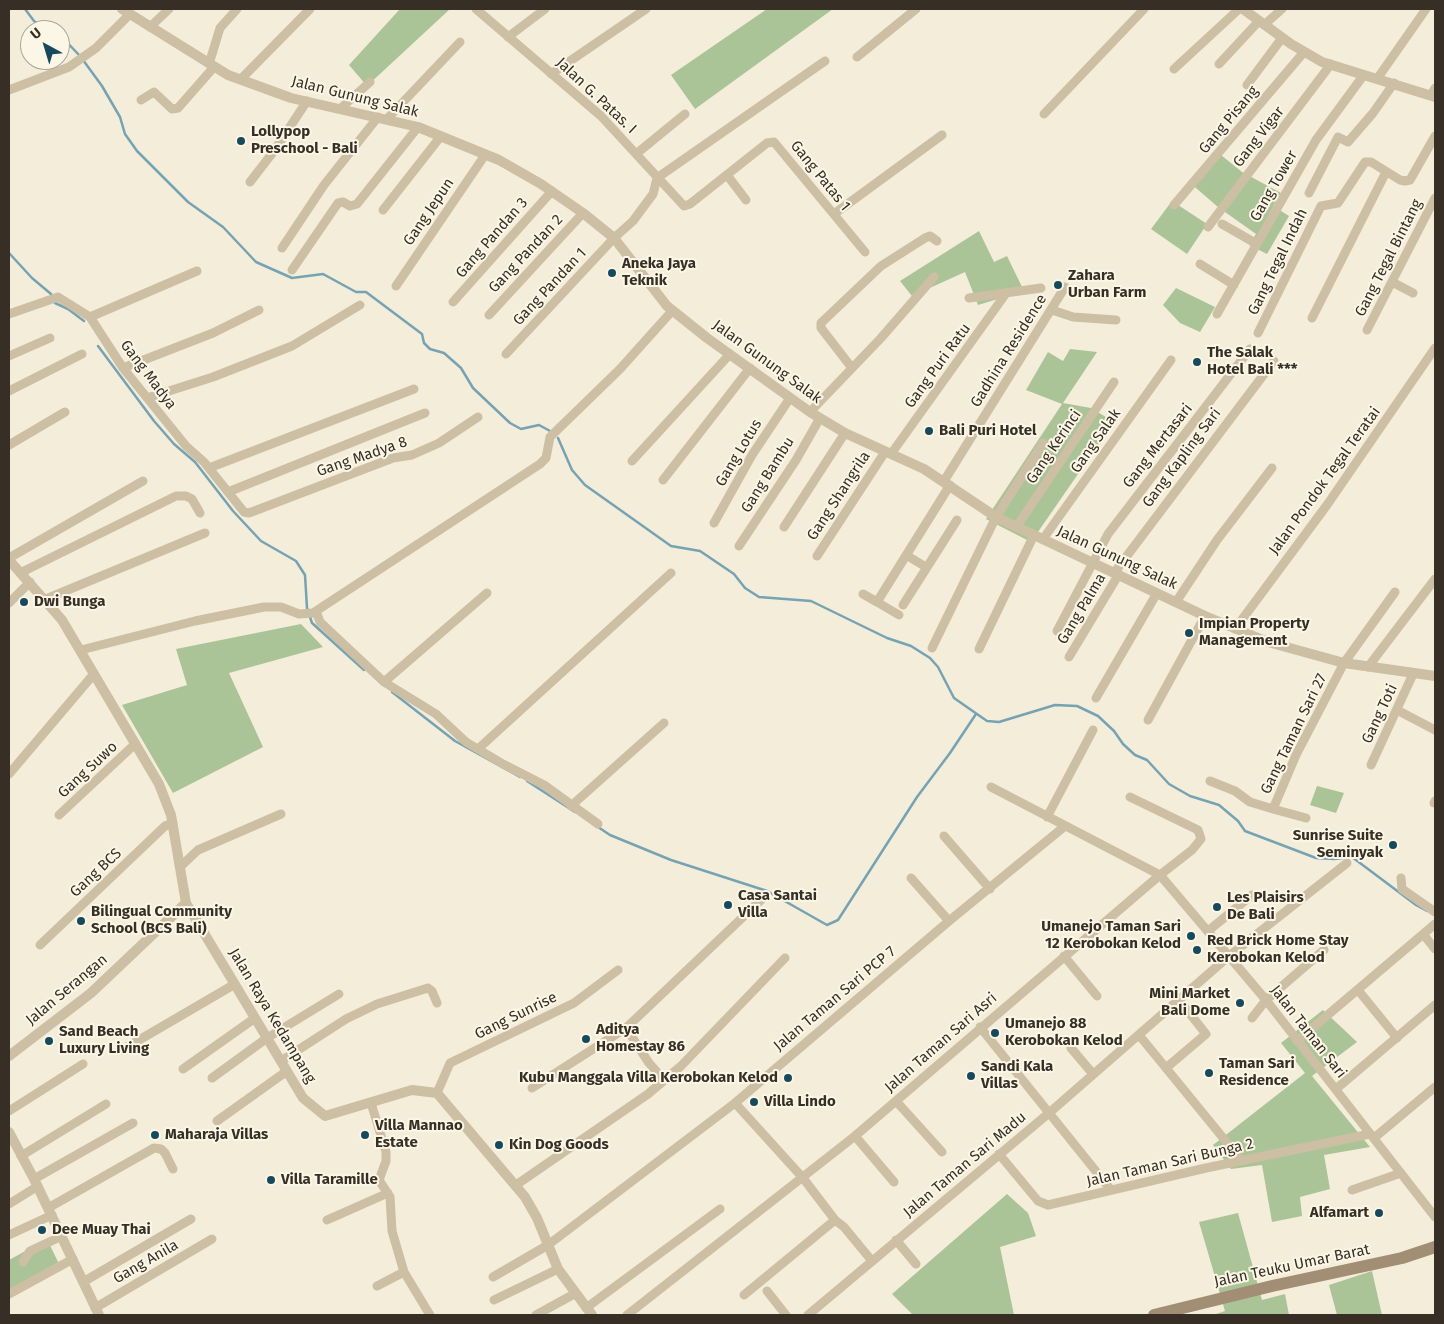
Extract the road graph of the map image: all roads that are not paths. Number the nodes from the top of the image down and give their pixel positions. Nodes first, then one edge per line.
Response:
1 (169, 9) edge
2 (237, 9) edge
3 (310, 9) edge
4 (476, 9) edge
5 (546, 9) edge
6 (646, 9) edge
7 (916, 9) edge
8 (1144, 9) edge
9 (1239, 9) edge
10 (1243, 9) edge
11 (1282, 9) edge
12 (1426, 9) edge
13 (125, 10) edge
14 (1262, 23) junction
15 (150, 28) junction
16 (508, 37) junction
17 (1282, 38) junction
18 (460, 42) dead end
19 (1304, 52) junction
20 (857, 57) dead end
21 (825, 60) dead end
22 (1219, 64) dead end
23 (1331, 64) junction
24 (212, 65) junction
25 (1174, 69) dead end
26 (551, 74) junction
27 (1363, 76) junction
28 (240, 79) junction
29 (1377, 79) junction
30 (370, 82) dead end
31 (1394, 83) junction
32 (1247, 84) dead end
33 (9, 90) edge
34 (1434, 94) edge
35 (142, 100) dead end
36 (307, 101) junction
37 (341, 108) junction
38 (686, 114) dead end
39 (1044, 114) dead end
40 (382, 118) junction
41 (418, 127) junction
42 (942, 135) dead end
43 (441, 136) junction
44 (1435, 136) edge
45 (636, 154) junction
46 (485, 155) junction
47 (1386, 172) junction
48 (727, 175) junction
49 (657, 178) junction
50 (250, 182) dead end
51 (552, 191) junction
52 (1309, 194) dead end
53 (1435, 198) edge
54 (746, 200) dead end
55 (1174, 205) dead end
56 (383, 210) dead end
57 (584, 213) junction
58 (834, 214) junction
59 (1222, 224) dead end
60 (1208, 227) dead end
61 (614, 238) junction
62 (938, 242) dead end
63 (1257, 244) junction
64 (282, 248) dead end
65 (865, 252) dead end
66 (1200, 264) dead end
67 (292, 270) dead end
68 (197, 271) dead end
69 (934, 278) dead end
70 (1392, 282) junction
71 (1234, 285) junction
72 (396, 286) dead end
73 (1065, 287) dead end
74 (1041, 288) dead end
75 (1007, 292) junction
76 (1413, 293) dead end
77 (969, 298) dead end
78 (453, 302) dead end
79 (360, 305) dead end
80 (259, 310) dead end
81 (1052, 310) junction
82 (672, 311) junction
83 (9, 314) edge
84 (1217, 314) dead end
85 (489, 315) dead end
86 (90, 317) junction
87 (1312, 318) dead end
88 (1116, 320) dead end
89 (1367, 330) dead end
90 (1258, 333) dead end
91 (50, 338) dead end
92 (1435, 348) edge
93 (1250, 349) dead end
94 (82, 354) dead end
95 (506, 354) dead end
96 (730, 354) junction
97 (9, 356) edge
98 (1171, 360) dead end
99 (1274, 361) dead end
100 (124, 368) junction
101 (750, 368) junction
102 (852, 368) junction
103 (1114, 382) dead end
104 (414, 389) dead end
105 (9, 392) edge
106 (147, 398) junction
107 (790, 398) junction
108 (65, 412) dead end
109 (810, 412) junction
110 (425, 413) dead end
111 (478, 417) dead end
112 (820, 418) junction
113 (845, 432) junction
114 (1044, 443) dead end
115 (9, 445) edge
116 (888, 453) junction
117 (632, 461) dead end
118 (209, 468) junction
119 (1272, 468) dead end
120 (662, 480) dead end
121 (142, 481) dead end
122 (947, 483) junction
123 (228, 492) junction
124 (200, 513) dead end
125 (249, 513) joint
126 (996, 516) junction
127 (957, 520) dead end
128 (714, 523) dead end
129 (1017, 526) junction
130 (784, 527) dead end
131 (205, 533) dead end
132 (1039, 537) junction
133 (740, 546) dead end
134 (906, 554) junction
135 (817, 556) dead end
136 (1092, 562) junction
137 (12, 565) edge
138 (926, 568) junction
139 (671, 573) dead end
140 (1116, 574) junction
141 (1435, 579) edge
142 (30, 582) junction
143 (1395, 592) dead end
144 (487, 593) dead end
145 (1157, 593) junction
146 (864, 594) dead end
147 (46, 599) junction
148 (877, 602) junction
149 (1176, 602) junction
150 (9, 603) edge
151 (903, 605) dead end
152 (311, 612) junction
153 (899, 615) dead end
154 (1205, 616) junction
155 (1235, 629) junction
156 (1056, 631) dead end
157 (932, 648) dead end
158 (979, 649) dead end
159 (82, 650) junction
160 (1069, 657) dead end
161 (1344, 663) junction
162 (1368, 667) junction
163 (1413, 674) junction
164 (93, 675) junction
165 (1435, 676) edge
166 (384, 682) junction
167 (1096, 698) dead end
168 (1397, 710) junction
169 (1148, 720) dead end
170 (664, 723) dead end
171 (1093, 730) dead end
172 (1435, 730) edge
173 (135, 744) junction
174 (478, 749) junction
175 (1371, 765) dead end
176 (9, 774) edge
177 (1210, 781) dead end
178 (991, 787) dead end
179 (1130, 797) dead end
180 (571, 806) junction
181 (1273, 808) junction
182 (281, 814) dead end
183 (60, 815) dead end
184 (1048, 816) junction
185 (1306, 818) dead end
186 (173, 823) junction
187 (598, 824) dead end
188 (1065, 826) junction
189 (944, 836) dead end
190 (1347, 863) dead end
191 (180, 867) junction
192 (1160, 875) junction
193 (911, 878) dead end
194 (1401, 878) dead end
195 (990, 888) junction
196 (1252, 894) dead end
197 (763, 898) dead end
198 (186, 904) junction
199 (1435, 912) edge
200 (949, 921) junction
201 (1435, 924) edge
202 (1208, 931) junction
203 (1423, 934) junction
204 (40, 945) dead end
205 (1435, 949) edge
206 (1324, 950) dead end
207 (1064, 956) junction
208 (1229, 956) junction
209 (785, 958) dead end
210 (618, 970) dead end
211 (234, 984) junction
212 (1358, 990) junction
213 (339, 994) dead end
214 (1097, 996) dead end
215 (1179, 1000) junction
216 (1266, 1000) junction
217 (437, 1003) dead end
218 (1435, 1005) edge
219 (255, 1018) junction
220 (1252, 1018) dead end
221 (980, 1027) junction
222 (626, 1028) junction
223 (1139, 1035) junction
224 (267, 1038) junction
225 (1397, 1038) junction
226 (1297, 1040) junction
227 (1071, 1048) dead end
228 (122, 1050) dead end
229 (9, 1056) edge
230 (281, 1061) junction
231 (83, 1064) dead end
232 (183, 1068) dead end
233 (1166, 1068) junction
234 (287, 1071) junction
235 (1093, 1074) junction
236 (212, 1078) dead end
237 (664, 1080) junction
238 (1435, 1087) edge
239 (532, 1088) dead end
240 (1336, 1089) junction
241 (437, 1093) junction
242 (896, 1101) junction
243 (371, 1103) junction
244 (735, 1103) junction
245 (106, 1104) dead end
246 (9, 1111) edge
247 (1049, 1113) junction
248 (217, 1121) dead end
249 (133, 1123) dead end
250 (9, 1132) edge
251 (855, 1136) junction
252 (1372, 1136) junction
253 (942, 1152) dead end
254 (998, 1154) junction
255 (21, 1156) junction
256 (1242, 1161) junction
257 (173, 1169) dead end
258 (1401, 1173) junction
259 (803, 1178) junction
260 (894, 1182) dead end
261 (36, 1183) junction
262 (516, 1186) junction
263 (1111, 1190) junction
264 (1352, 1190) dead end
265 (388, 1193) junction
266 (9, 1204) edge
267 (720, 1209) dead end
268 (50, 1212) junction
269 (1435, 1217) edge
270 (191, 1219) dead end
271 (327, 1220) dead end
272 (835, 1220) junction
273 (9, 1235) edge
274 (62, 1236) junction
275 (212, 1239) dead end
276 (896, 1240) junction
277 (548, 1245) junction
278 (1435, 1247) edge
279 (73, 1259) junction
280 (872, 1260) junction
281 (23, 1262) dead end
282 (916, 1264) dead end
283 (558, 1269) junction
284 (404, 1272) junction
285 (492, 1277) dead end
286 (83, 1282) junction
287 (377, 1286) dead end
288 (767, 1291) dead end
289 (576, 1293) junction
290 (9, 1294) edge
291 (744, 1296) dead end
292 (494, 1300) dead end
293 (97, 1312) edge
294 (589, 1313) edge
295 (430, 1315) edge
296 (536, 1315) edge
297 (628, 1315) edge
298 (786, 1315) edge
299 (808, 1315) edge
300 (1154, 1315) edge

1 - 15 street
2 - 24 street
3 - 28 street
4 - 16 street, Jalan G. Patas. I
5 - 16 street
6 - 26 street
7 - 20 street
8 - 39 street
9 - 25 street
10 - 14 street
11 - 14 street
12 - 29 street
13 - 15 street, Jalan Gunung Salak
13 - 33 street
14 - 17 street
14 - 22 street
15 - 24 street, Jalan Gunung Salak
16 - 26 street, Jalan G. Patas. I
17 - 19 street
17 - 32 street
18 - 40 street
19 - 23 street
19 - 55 street, Gang Pisang
21 - 49 street
23 - 27 street
23 - 60 street, Gang Vigar
24 - 28 street, Jalan Gunung Salak
24 - 35 street
26 - 45 street, Jalan G. Patas. I
27 - 29 street
27 - 63 street, Gang Tower
28 - 36 street, Jalan Gunung Salak
29 - 31 street
30 - 37 street
31 - 34 street
31 - 52 street
36 - 37 street, Jalan Gunung Salak
36 - 50 street
37 - 40 street, Jalan Gunung Salak
38 - 45 street
40 - 41 street, Jalan Gunung Salak
40 - 64 street
41 - 43 street, Jalan Gunung Salak
41 - 67 street
42 - 58 street
43 - 46 street, Jalan Gunung Salak
43 - 56 street
44 - 47 street, Gang Tegal Indah
45 - 49 street, Jalan G. Patas. I
46 - 51 street, Jalan Gunung Salak
46 - 72 street, Gang Jepun
47 - 87 street
47 - 90 street, Gang Tegal Indah
48 - 49 street, Gang Patas 1
48 - 54 street
48 - 58 street, Gang Patas 1
49 - 61 street
51 - 57 street, Jalan Gunung Salak
51 - 78 street, Gang Pandan 3
53 - 70 street, Gang Tegal Bintang
57 - 61 street, Jalan Gunung Salak
57 - 85 street, Gang Pandan 2
58 - 65 street, Gang Patas 1
59 - 63 street
61 - 82 street, Jalan Gunung Salak
61 - 95 street, Gang Pandan 1
62 - 102 street
63 - 71 street, Gang Tower
66 - 71 street
68 - 86 street
69 - 102 street
70 - 76 street
70 - 89 street, Gang Tegal Bintang
71 - 84 street, Gang Tower
73 - 81 street, Gadhina Residence
74 - 75 street
75 - 77 street
75 - 116 street, Gang Puri Ratu
79 - 106 street
80 - 100 street
81 - 88 street
81 - 122 street, Gadhina Residence
82 - 96 street, Jalan Gunung Salak
82 - 152 street
83 - 86 street, Gang Madya
86 - 100 street, Gang Madya
91 - 97 street
92 - 155 street, Jalan Pondok Tegal Teratai
93 - 136 street, Gang Mertasari
94 - 105 street
96 - 101 street, Jalan Gunung Salak
96 - 117 street
98 - 132 street, Gang Salak
99 - 140 street, Gang Kapling Sari
100 - 106 street, Gang Madya
101 - 107 street, Jalan Gunung Salak
101 - 120 street
102 - 109 street
103 - 129 street, Gang Kerinci
104 - 118 street
106 - 118 street, Gang Madya
107 - 109 street, Jalan Gunung Salak
107 - 128 street, Gang Lotus
108 - 115 street
109 - 112 street, Jalan Gunung Salak
110 - 123 street
111 - 125 street, Gang Madya 8
112 - 113 street, Jalan Gunung Salak
112 - 133 street, Gang Bambu
113 - 116 street, Jalan Gunung Salak
113 - 130 street
114 - 126 street
116 - 122 street, Jalan Gunung Salak
116 - 135 street, Gang Shangrila
118 - 123 street, Gang Madya
119 - 149 street
121 - 137 street
122 - 126 street, Jalan Gunung Salak
122 - 134 street, Gadhina Residence
123 - 125 street, Gang Madya
124 - 137 street
126 - 129 street, Jalan Gunung Salak
126 - 157 street
127 - 138 street
129 - 132 street, Jalan Gunung Salak
131 - 147 street
132 - 136 street, Jalan Gunung Salak
132 - 158 street
134 - 138 street
134 - 148 street, Gadhina Residence
136 - 140 street, Jalan Gunung Salak
136 - 156 street, Gang Mertasari
137 - 142 street, Jalan Raya Kedampang
138 - 151 street
139 - 174 street
140 - 145 street, Jalan Gunung Salak
140 - 160 street, Gang Palma
141 - 162 street
142 - 147 street, Jalan Raya Kedampang
142 - 150 street
143 - 161 street, Gang Taman Sari 27
144 - 166 street
145 - 149 street, Jalan Gunung Salak
145 - 167 street
146 - 148 street
147 - 159 street, Jalan Raya Kedampang
148 - 153 street
149 - 154 street, Jalan Gunung Salak
152 - 159 street
152 - 166 street
154 - 155 street, Jalan Gunung Salak
154 - 169 street
155 - 161 street, Jalan Gunung Salak
159 - 164 street, Jalan Raya Kedampang
161 - 162 street, Jalan Gunung Salak
161 - 181 street, Gang Taman Sari 27
162 - 163 street, Jalan Gunung Salak
163 - 165 street, Jalan Gunung Salak
163 - 168 street, Gang Toti
164 - 173 street, Jalan Raya Kedampang
164 - 176 street
166 - 174 street
168 - 172 street
168 - 175 street, Gang Toti
170 - 180 street
171 - 184 street
173 - 183 street, Gang Suwo
173 - 186 street, Jalan Raya Kedampang
174 - 180 street
177 - 181 street, Gang Taman Sari 27
178 - 184 street, Jalan Taman Sari
179 - 192 street, Jalan Taman Sari Asri
180 - 187 street
181 - 185 street
182 - 191 street
184 - 188 street, Jalan Taman Sari
186 - 191 street, Jalan Raya Kedampang
186 - 204 street, Gang BCS
188 - 192 street, Jalan Taman Sari
188 - 195 street, Jalan Taman Sari PCP 7
189 - 195 street
190 - 208 street, Jalan Taman Sari Madu
191 - 198 street, Jalan Raya Kedampang
192 - 202 street, Jalan Taman Sari
192 - 207 street, Jalan Taman Sari Asri
193 - 200 street
194 - 199 street
195 - 200 street, Jalan Taman Sari PCP 7
196 - 202 street
197 - 222 street
198 - 211 street, Jalan Raya Kedampang
198 - 229 street, Jalan Serangan
200 - 244 street, Jalan Taman Sari PCP 7
201 - 203 street
202 - 208 street, Jalan Taman Sari
203 - 205 street
203 - 212 street
206 - 216 street
207 - 214 street
207 - 221 street, Jalan Taman Sari Asri
208 - 215 street, Jalan Taman Sari Madu
208 - 216 street, Jalan Taman Sari
209 - 237 street
210 - 241 street, Gang Sunrise
211 - 219 street, Jalan Raya Kedampang
211 - 228 street
212 - 225 street
212 - 226 street
213 - 224 street
215 - 223 street, Jalan Taman Sari Madu
215 - 233 street
216 - 220 street
216 - 226 street, Jalan Taman Sari
217 - 230 street
218 - 225 street
219 - 224 street, Jalan Raya Kedampang
219 - 232 street
221 - 242 street, Jalan Taman Sari Asri
221 - 247 street
222 - 237 street
222 - 239 street
223 - 233 street
223 - 235 street, Jalan Taman Sari Madu
224 - 230 street, Jalan Raya Kedampang
224 - 236 street
225 - 240 street
226 - 240 street, Jalan Taman Sari
227 - 235 street
230 - 234 street, Jalan Raya Kedampang
231 - 246 street
233 - 256 street
234 - 243 street, Jalan Raya Kedampang
234 - 248 street
235 - 247 street, Jalan Taman Sari Madu
237 - 262 street
238 - 252 street
240 - 252 street, Jalan Taman Sari
241 - 243 street, Jalan Raya Kedampang
241 - 262 street
242 - 251 street, Jalan Taman Sari Asri
242 - 253 street
243 - 265 street
244 - 259 street
244 - 277 street, Jalan Taman Sari PCP 7
245 - 255 street
247 - 254 street, Jalan Taman Sari Madu
247 - 263 street
249 - 261 street
250 - 255 street
251 - 259 street, Jalan Taman Sari Asri
251 - 260 street
252 - 256 street, Jalan Taman Sari Bunga 2
252 - 258 street, Jalan Taman Sari
254 - 263 street, Jalan Taman Sari Bunga 2
254 - 276 street, Jalan Taman Sari Madu
255 - 261 street
256 - 263 street, Jalan Taman Sari Bunga 2
257 - 268 street
258 - 264 street
258 - 269 street, Jalan Taman Sari
259 - 272 street
259 - 297 street, Jalan Taman Sari Asri
261 - 266 street
261 - 268 street
262 - 277 street
265 - 271 street
265 - 284 street
267 - 294 street
268 - 273 street
268 - 274 street
270 - 286 street
272 - 280 street
272 - 291 street
274 - 279 street
274 - 281 street
275 - 293 street, Gang Anila
276 - 280 street, Jalan Taman Sari Madu
276 - 282 street
277 - 283 street
277 - 285 street, Jalan Taman Sari PCP 7
278 - 300 main road, Jalan Teuku Umar Barat
279 - 286 street
279 - 290 street
280 - 299 street, Jalan Taman Sari Madu
283 - 289 street
283 - 292 street
284 - 287 street
284 - 295 street
286 - 293 street
288 - 298 street
289 - 294 street
289 - 296 street

